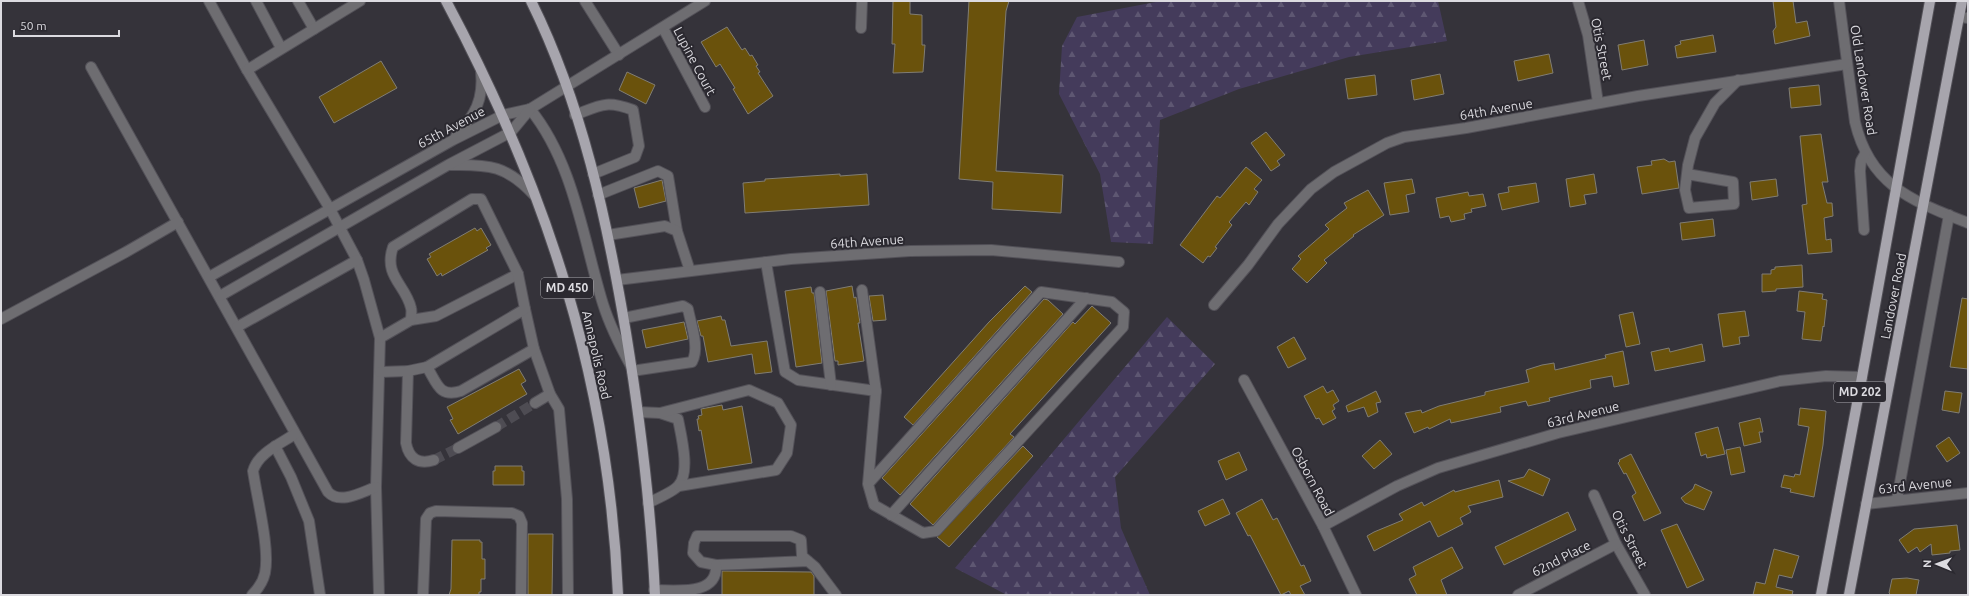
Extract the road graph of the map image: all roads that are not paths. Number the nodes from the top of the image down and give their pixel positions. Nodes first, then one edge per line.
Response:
1 (209, 1) edge
2 (256, 1) edge
3 (298, 1) edge
4 (360, 1) edge
5 (446, 1) edge
6 (531, 1) edge
7 (585, 1) edge
8 (705, 1) edge
9 (862, 1) edge
10 (1578, 1) edge
11 (1839, 1) edge
12 (1930, 1) edge
13 (1962, 1) edge
14 (1964, 18) edge
15 (663, 28) junction
16 (862, 28) dead end
17 (314, 29) junction
18 (281, 48) junction
19 (619, 55) junction
20 (1847, 64) junction
21 (91, 66) dead end
22 (480, 67) junction
23 (247, 70) junction
24 (1738, 80) junction
25 (566, 87) junction
26 (1598, 103) junction
27 (705, 107) dead end
28 (530, 109) junction
29 (503, 115) junction
30 (575, 115) junction
31 (511, 132) junction
32 (453, 140) junction
33 (1865, 154) junction
34 (448, 165) junction
35 (592, 174) junction
36 (1687, 174) junction
37 (1897, 188) junction
38 (598, 195) junction
39 (536, 198) junction
40 (1924, 205) junction
41 (330, 209) junction
42 (1949, 215) junction
43 (178, 222) junction
44 (1968, 222) edge
45 (340, 228) junction
46 (1864, 230) dead end
47 (677, 231) junction
48 (608, 235) junction
49 (357, 260) junction
50 (766, 262) junction
51 (1119, 262) dead end
52 (690, 271) junction
53 (518, 274) junction
54 (209, 277) junction
55 (617, 280) junction
56 (862, 290) dead end
57 (820, 292) dead end
58 (220, 296) junction
59 (1086, 298) junction
60 (1214, 305) dead end
61 (525, 309) junction
62 (624, 318) junction
63 (1, 319) edge
64 (411, 320) junction
65 (237, 327) junction
66 (380, 338) junction
67 (534, 349) junction
68 (427, 368) junction
69 (632, 370) junction
70 (408, 371) junction
71 (380, 372) junction
72 (1862, 377) junction
73 (1244, 380) dead end
74 (832, 385) junction
75 (876, 391) junction
76 (550, 394) junction
77 (535, 403) tunnel mouth
78 (638, 412) junction
79 (660, 412) junction
80 (496, 427) tunnel mouth
81 (295, 434) junction
82 (275, 446) junction
83 (458, 448) tunnel mouth
84 (434, 460) tunnel mouth
85 (868, 484) junction
86 (679, 486) junction
87 (376, 487) junction
88 (1968, 493) edge
89 (1594, 494) dead end
90 (1897, 500) junction
91 (648, 503) junction
92 (1866, 504) junction
93 (891, 515) junction
94 (1323, 526) junction
95 (1616, 544) junction
96 (808, 561) junction
97 (716, 565) junction
98 (655, 593) edge
99 (703, 593) edge
100 (252, 595) edge
101 (320, 595) edge
102 (378, 595) edge
103 (423, 595) edge
104 (521, 595) edge
105 (568, 595) edge
106 (618, 595) edge
107 (836, 595) edge
108 (1356, 595) edge
109 (1518, 595) edge
110 (1645, 595) edge
111 (1821, 595) edge
112 (1849, 595) edge

1 - 23 street
2 - 18 street
3 - 17 street
4 - 17 street
5 - 22 main road, Annapolis Road / MD 450
6 - 25 main road
7 - 19 street
8 - 15 street, 65th Avenue
9 - 16 street
10 - 26 street, Otis Street
11 - 20 street, Old Landover Road
12 - 37 main road, Landover Road / MD 202
13 - 14 main road, Landover Road / MD 202
14 - 40 main road, Landover Road / MD 202
15 - 19 street, 65th Avenue
15 - 27 street, Lupine Court
17 - 18 street
18 - 23 street
19 - 25 street, 65th Avenue
20 - 24 street, 64th Avenue
20 - 33 street, Old Landover Road
21 - 43 street
22 - 29 main road, Annapolis Road / MD 450
22 - 32 street
23 - 41 street
24 - 26 street, 64th Avenue
24 - 36 street
25 - 28 street, 65th Avenue
25 - 30 main road
26 - 60 street, 64th Avenue
28 - 29 street, 65th Avenue
28 - 31 street
28 - 69 street
29 - 31 main road, Annapolis Road / MD 450
29 - 32 street, 65th Avenue
30 - 35 main road
30 - 35 street
31 - 34 street
31 - 39 main road, Annapolis Road / MD 450
32 - 41 street, 65th Avenue
33 - 37 street, Old Landover Road
33 - 46 street
34 - 39 street
34 - 45 street
35 - 38 main road
36 - 36 street
37 - 40 street, Old Landover Road
37 - 72 main road, Landover Road / MD 202
38 - 47 street
38 - 48 main road
39 - 106 main road, Annapolis Road / MD 450
40 - 42 street, Old Landover Road
40 - 92 main road, Landover Road / MD 202
41 - 45 street
41 - 54 street, 65th Avenue
42 - 44 street, Old Landover Road
42 - 90 street
43 - 54 street
43 - 63 street
45 - 49 street
45 - 58 street
47 - 48 street
47 - 52 street
48 - 55 main road
49 - 65 street
49 - 66 street
50 - 51 street, 64th Avenue
50 - 52 street, 64th Avenue
50 - 74 street
52 - 55 street, 64th Avenue
53 - 61 street
53 - 64 street
53 - 64 street
54 - 58 street
55 - 62 main road
56 - 75 street
57 - 74 street
58 - 65 street
59 - 85 street
59 - 93 street
59 - 93 street
61 - 67 street
61 - 68 street
62 - 69 main road
62 - 69 street
64 - 66 street
65 - 81 street
66 - 71 street
67 - 68 street
67 - 76 street
68 - 70 street
69 - 78 main road
70 - 71 street
70 - 84 street
71 - 87 street
72 - 94 street, 63rd Avenue
72 - 111 main road, Landover Road / MD 202
73 - 94 street, Osborn Road
74 - 75 street
75 - 85 street
76 - 77 street
76 - 105 street
78 - 79 street
78 - 91 main road
79 - 86 street
79 - 86 street
80 - 83 street
81 - 82 street
81 - 87 street
82 - 100 street
82 - 101 street
85 - 93 street
86 - 91 street
87 - 102 street
88 - 90 street, 63rd Avenue
89 - 95 street, Otis Street
90 - 92 street, 63rd Avenue
91 - 98 main road
92 - 112 main road, Landover Road / MD 202
94 - 108 street, Osborn Road
95 - 109 street, 62nd Place
95 - 110 street, Otis Street
96 - 97 street
96 - 97 street
96 - 107 street
97 - 99 street
98 - 99 street
103 - 104 street

